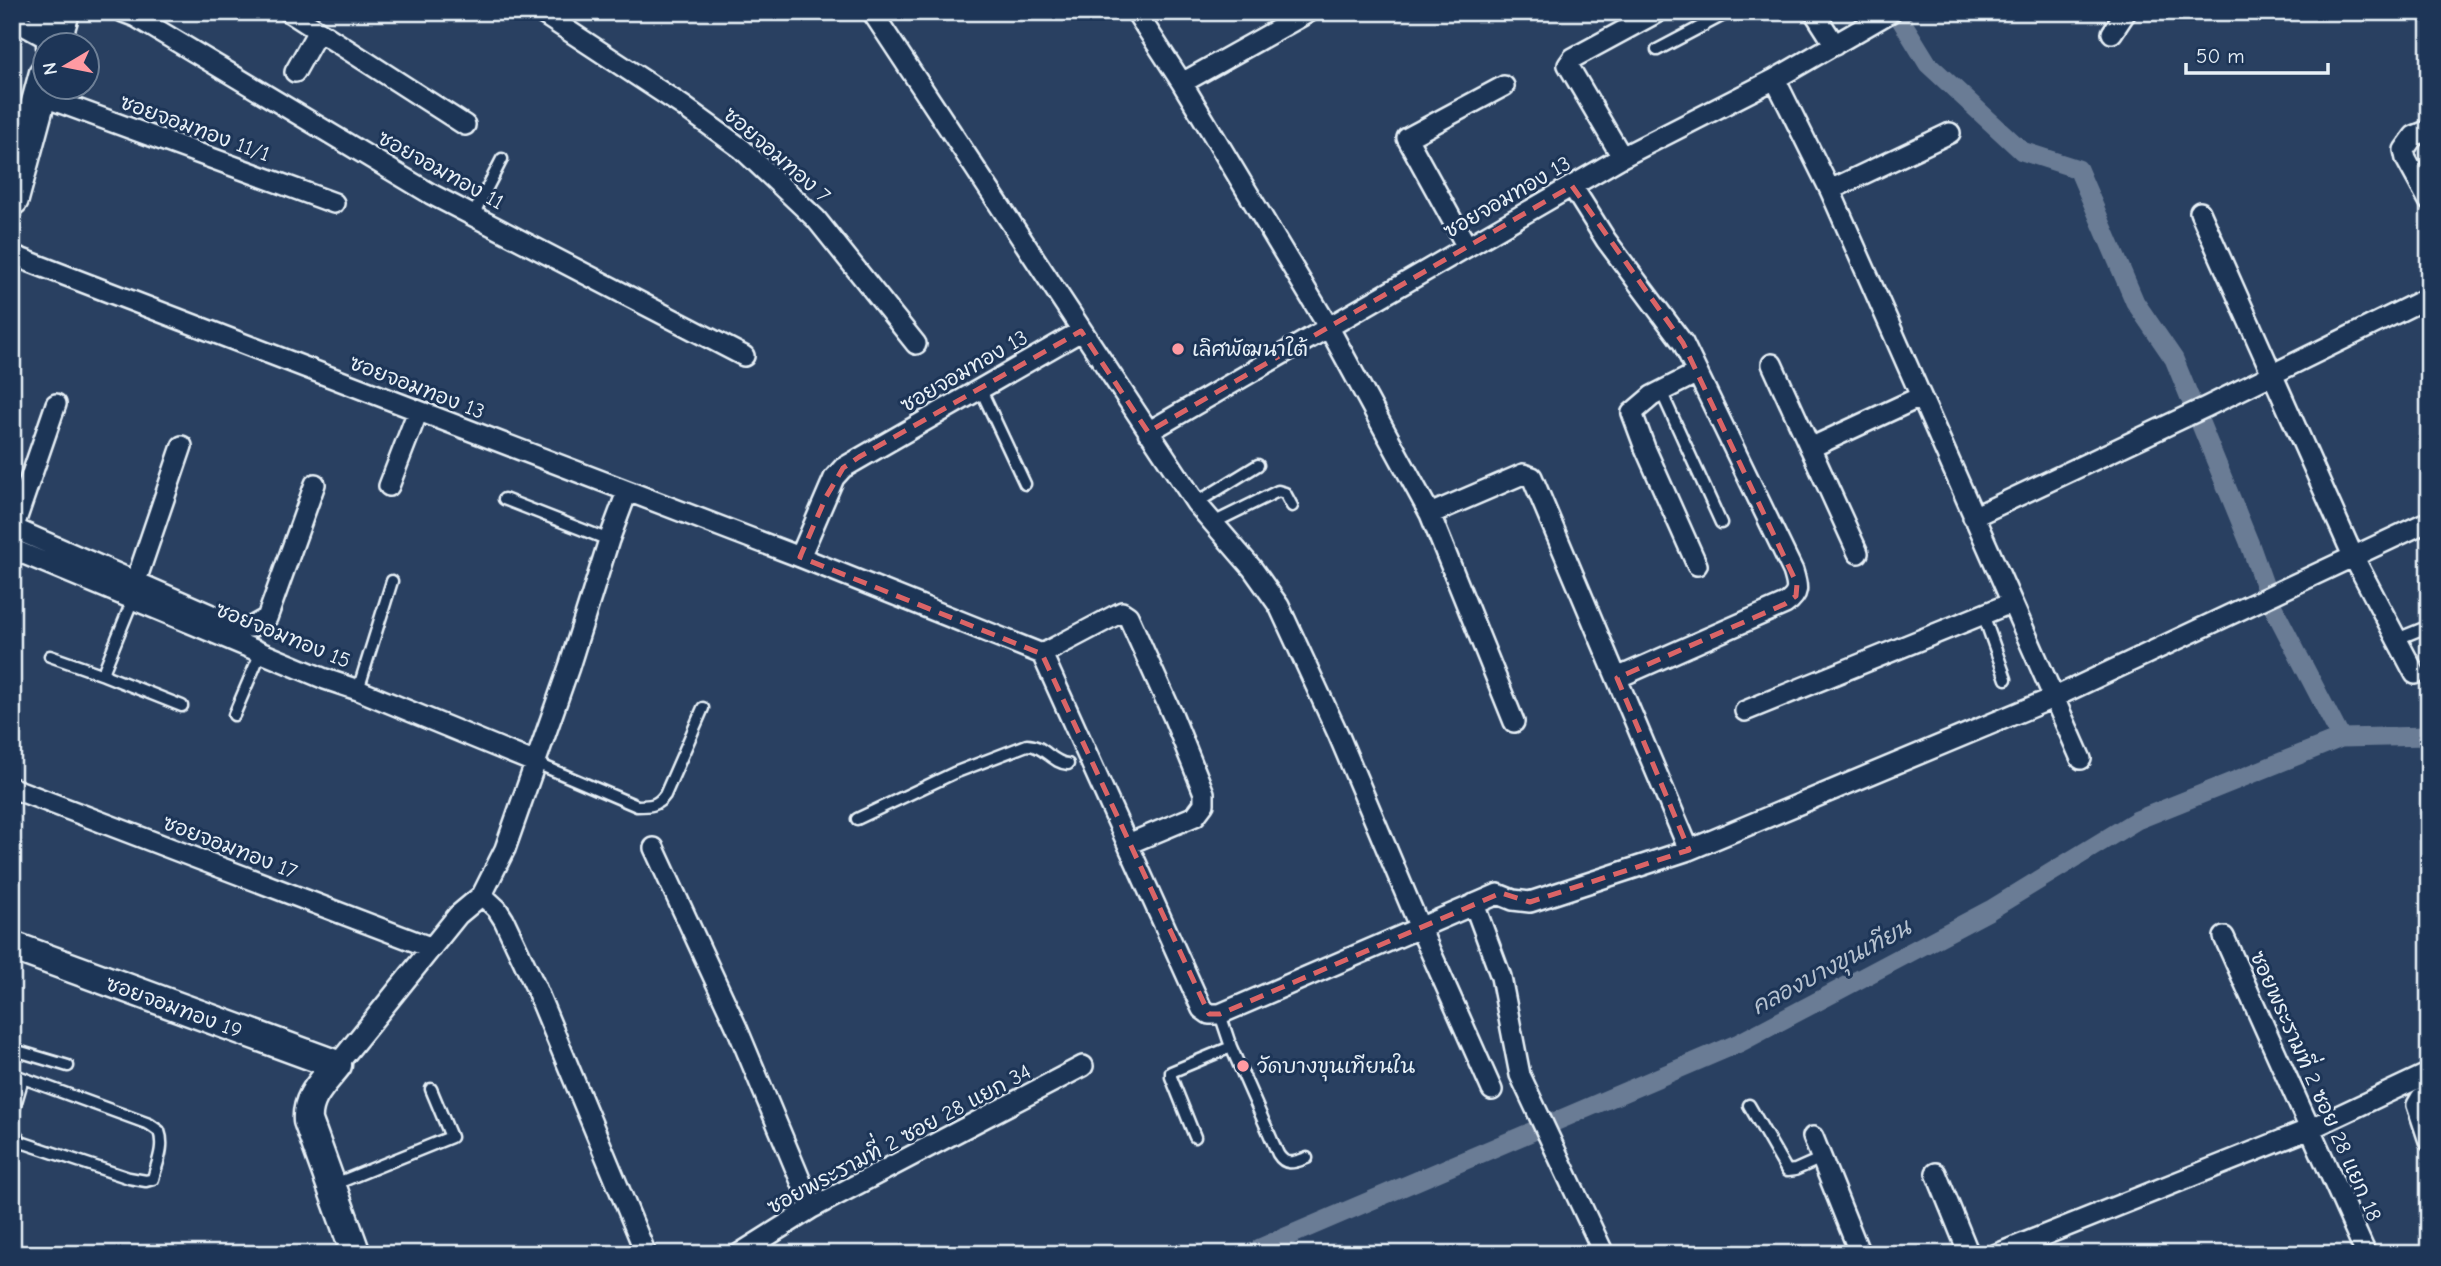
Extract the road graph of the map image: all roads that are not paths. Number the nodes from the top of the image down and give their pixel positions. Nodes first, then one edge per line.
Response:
1 (123, 12) edge
2 (289, 12) edge
3 (540, 12) edge
4 (873, 12) edge
5 (1136, 12) edge
6 (1310, 12) edge
7 (1658, 12) edge
8 (1729, 12) edge
9 (1814, 12) edge
10 (2126, 12) edge
11 (1890, 13) edge
12 (12, 19) edge
13 (54, 27) edge
14 (318, 31) junction
15 (2112, 33) dead end
16 (1835, 45) junction
17 (1657, 50) dead end
18 (295, 72) dead end
19 (1775, 79) junction
20 (1182, 83) junction
21 (1504, 86) dead end
22 (37, 102) edge
23 (86, 102) edge
24 (465, 125) dead end
25 (2429, 130) edge
26 (1950, 133) dead end
27 (1622, 157) junction
28 (502, 159) dead end
29 (1572, 186) junction
30 (1830, 190) junction
31 (12, 199) edge
32 (2429, 201) edge
33 (334, 203) dead end
34 (2200, 212) dead end
35 (473, 215) junction
36 (1466, 247) junction
37 (12, 255) edge
38 (2429, 298) edge
39 (1329, 328) junction
40 (1081, 331) junction
41 (916, 344) dead end
42 (744, 356) dead end
43 (1772, 364) dead end
44 (1697, 373) junction
45 (2272, 374) junction
46 (979, 388) junction
47 (1661, 391) junction
48 (1920, 397) junction
49 (56, 404) dead end
50 (418, 411) junction
51 (1148, 432) junction
52 (182, 446) dead end
53 (1810, 448) junction
54 (1258, 465) dead end
55 (315, 484) dead end
56 (1025, 484) dead end
57 (389, 486) dead end
58 (627, 492) junction
59 (504, 499) dead end
60 (1196, 503) junction
61 (1292, 506) dead end
62 (1430, 514) junction
63 (1973, 517) junction
64 (2429, 520) edge
65 (1213, 523) junction
66 (1721, 523) dead end
67 (13, 530) edge
68 (609, 540) junction
69 (12, 549) edge
70 (1858, 553) dead end
71 (2353, 556) junction
72 (800, 557) junction
73 (1697, 565) dead end
74 (392, 581) dead end
75 (134, 590) junction
76 (2011, 603) junction
77 (1983, 614) junction
78 (2429, 626) edge
79 (2397, 639) junction
80 (261, 652) junction
81 (1042, 654) junction
82 (50, 656) dead end
83 (2415, 674) dead end
84 (104, 675) junction
85 (1617, 678) junction
86 (2006, 679) dead end
87 (358, 690) junction
88 (2053, 698) junction
89 (182, 706) dead end
90 (703, 708) dead end
91 (1745, 711) dead end
92 (233, 715) dead end
93 (1514, 722) dead end
94 (2081, 760) dead end
95 (536, 763) junction
96 (1068, 764) dead end
97 (12, 788) edge
98 (857, 819) dead end
99 (1128, 844) junction
100 (654, 848) dead end
101 (1689, 850) junction
102 (482, 895) junction
103 (1474, 904) junction
104 (1420, 928) junction
105 (2224, 937) dead end
106 (12, 946) edge
107 (432, 948) junction
108 (1220, 1014) junction
109 (1231, 1047) junction
110 (12, 1062) edge
111 (337, 1065) junction
112 (68, 1066) dead end
113 (1083, 1066) dead end
114 (2429, 1073) edge
115 (18, 1076) edge
116 (431, 1089) dead end
117 (1492, 1090) dead end
118 (2429, 1094) edge
119 (1749, 1105) dead end
120 (12, 1116) edge
121 (12, 1128) edge
122 (2310, 1129) junction
123 (1195, 1137) dead end
124 (1813, 1137) dead end
125 (2429, 1141) edge
126 (1307, 1158) dead end
127 (1822, 1158) junction
128 (1936, 1173) dead end
129 (331, 1186) junction
130 (812, 1208) junction
131 (1853, 1251) edge
132 (356, 1254) edge
133 (646, 1254) edge
134 (739, 1254) edge
135 (1604, 1254) edge
136 (1969, 1254) edge
137 (1997, 1254) edge
138 (2366, 1254) edge

1 - 35 street, ซอยจอมทอง 11
2 - 14 street
3 - 41 street, ซอยจอมทอง 7
4 - 40 street
5 - 20 street
6 - 20 street
7 - 27 street
8 - 17 lane
9 - 16 street
10 - 15 street
11 - 16 street, ซอยจอมทอง 13
12 - 13 street
14 - 18 street
14 - 24 street
16 - 19 street, ซอยจอมทอง 13
19 - 27 street, ซอยจอมทอง 13
19 - 30 street
20 - 39 street
21 - 36 street
22 - 31 main road
23 - 33 street, ซอยจอมทอง 11/1
25 - 32 street
26 - 30 street
27 - 29 street, ซอยจอมทอง 13
28 - 35 lane
29 - 36 street, ซอยจอมทอง 13
29 - 44 street
30 - 48 street
34 - 45 street
35 - 42 street, ซอยจอมทอง 11
36 - 39 street, ซอยจอมทอง 13
37 - 50 street, ซอยจอมทอง 13
38 - 45 street
39 - 51 street, ซอยจอมทอง 13
39 - 62 street
40 - 46 street, ซอยจอมทอง 13
40 - 51 street
43 - 53 street
44 - 47 street
44 - 85 street
45 - 63 street
45 - 71 street
46 - 56 lane
46 - 72 street, ซอยจอมทอง 13
47 - 66 lane
47 - 73 street
48 - 53 street
48 - 63 street
49 - 67 street
50 - 57 street
50 - 58 street, ซอยจอมทอง 13
51 - 60 street
52 - 75 street
53 - 70 street
54 - 60 lane
55 - 75 street
58 - 68 street
58 - 72 street, ซอยจอมทอง 13
59 - 68 lane
60 - 65 street
61 - 65 lane
62 - 85 street
62 - 93 street
63 - 76 street
64 - 71 street
65 - 104 street
67 - 75 street
68 - 95 street
69 - 75 street, ซอยจอมทอง 15
71 - 79 street
71 - 88 street
72 - 81 street
74 - 87 lane
75 - 80 street, ซอยจอมทอง 15
75 - 84 lane
76 - 77 street
76 - 88 street
77 - 86 lane
77 - 91 street
78 - 79 lane
79 - 83 street
80 - 87 street, ซอยจอมทอง 15
80 - 92 lane
81 - 99 street
81 - 99 street
82 - 84 lane
84 - 89 lane
85 - 101 street
87 - 95 street, ซอยจอมทอง 15
88 - 94 street
88 - 101 street
90 - 95 lane
95 - 102 street
96 - 98 lane
97 - 107 street, ซอยจอมทอง 17
99 - 108 street
100 - 130 street
101 - 103 street
102 - 107 street
102 - 133 street
103 - 104 street
103 - 135 street
104 - 108 street
104 - 117 street
105 - 122 street, ซอยพระรามที่ 2 ซอย 28 แยก 18
106 - 111 street, ซอยจอมทอง 19
107 - 111 street
108 - 109 lane
109 - 123 lane
109 - 126 lane
110 - 112 lane
111 - 129 street
113 - 130 street, ซอยพระรามที่ 2 ซอย 28 แยก 34
114 - 122 street
115 - 120 lane
115 - 121 lane
116 - 129 lane
118 - 125 street
119 - 127 lane
122 - 137 street
122 - 138 street, ซอยพระรามที่ 2 ซอย 28 แยก 18
124 - 127 street
127 - 131 street
128 - 136 street
129 - 132 street
130 - 134 street, ซอยพระรามที่ 2 ซอย 28 แยก 34

